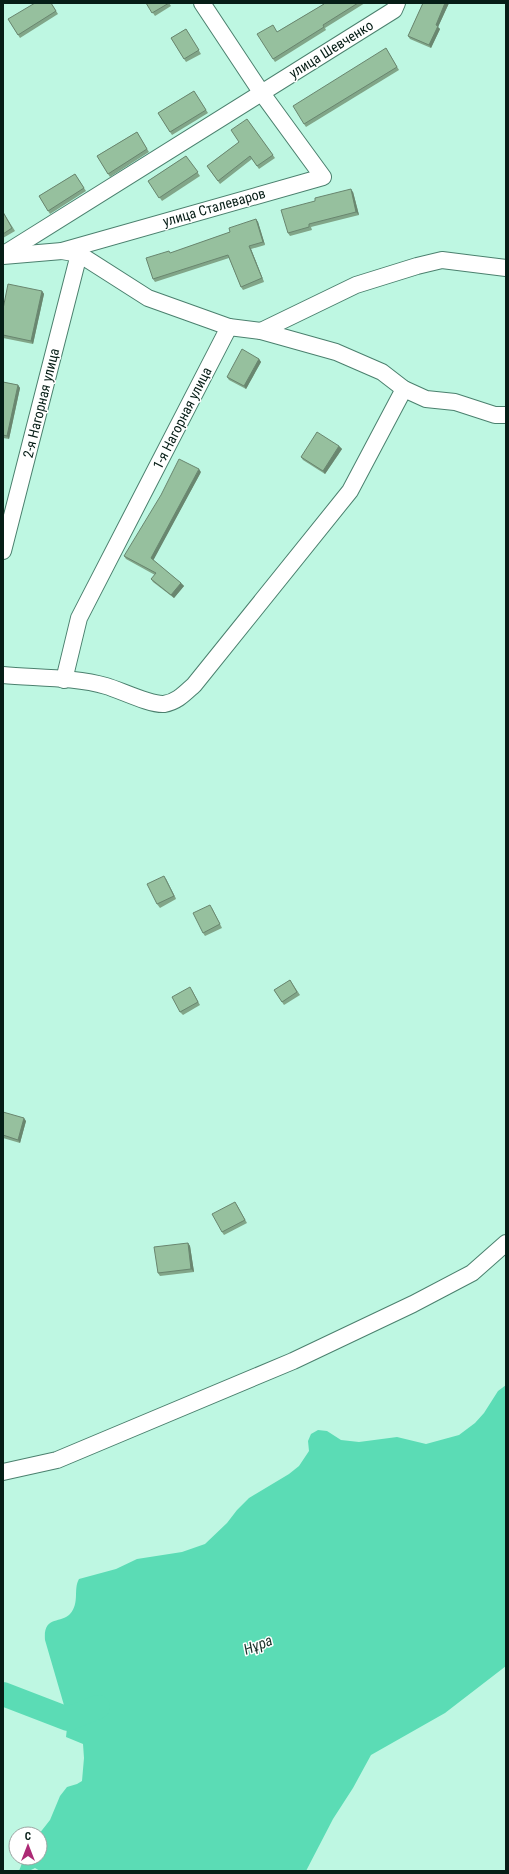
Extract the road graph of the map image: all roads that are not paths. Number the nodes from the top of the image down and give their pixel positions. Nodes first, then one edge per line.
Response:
1 (202, 3) edge
2 (397, 3) edge
3 (261, 92) junction
4 (62, 251) junction
5 (79, 254) junction
6 (3, 255) edge
7 (506, 268) edge
8 (230, 327) junction
9 (262, 331) junction
10 (404, 389) junction
11 (506, 415) edge
12 (3, 551) edge
13 (3, 676) edge
14 (64, 680) junction
15 (506, 1243) edge
16 (3, 1472) edge

1 - 3 street, улица Сталеваров
2 - 3 street, улица Шевченко
3 - 4 street, улица Сталеваров
3 - 6 street, улица Сталеваров
4 - 5 street
4 - 6 street, улица Сталеваров
5 - 8 street
5 - 12 street, 2-я Нагорная улица
7 - 9 street
8 - 9 street
8 - 14 street, 1-я Нагорная улица
9 - 10 street
10 - 11 street
10 - 14 street
13 - 14 street
15 - 16 street

